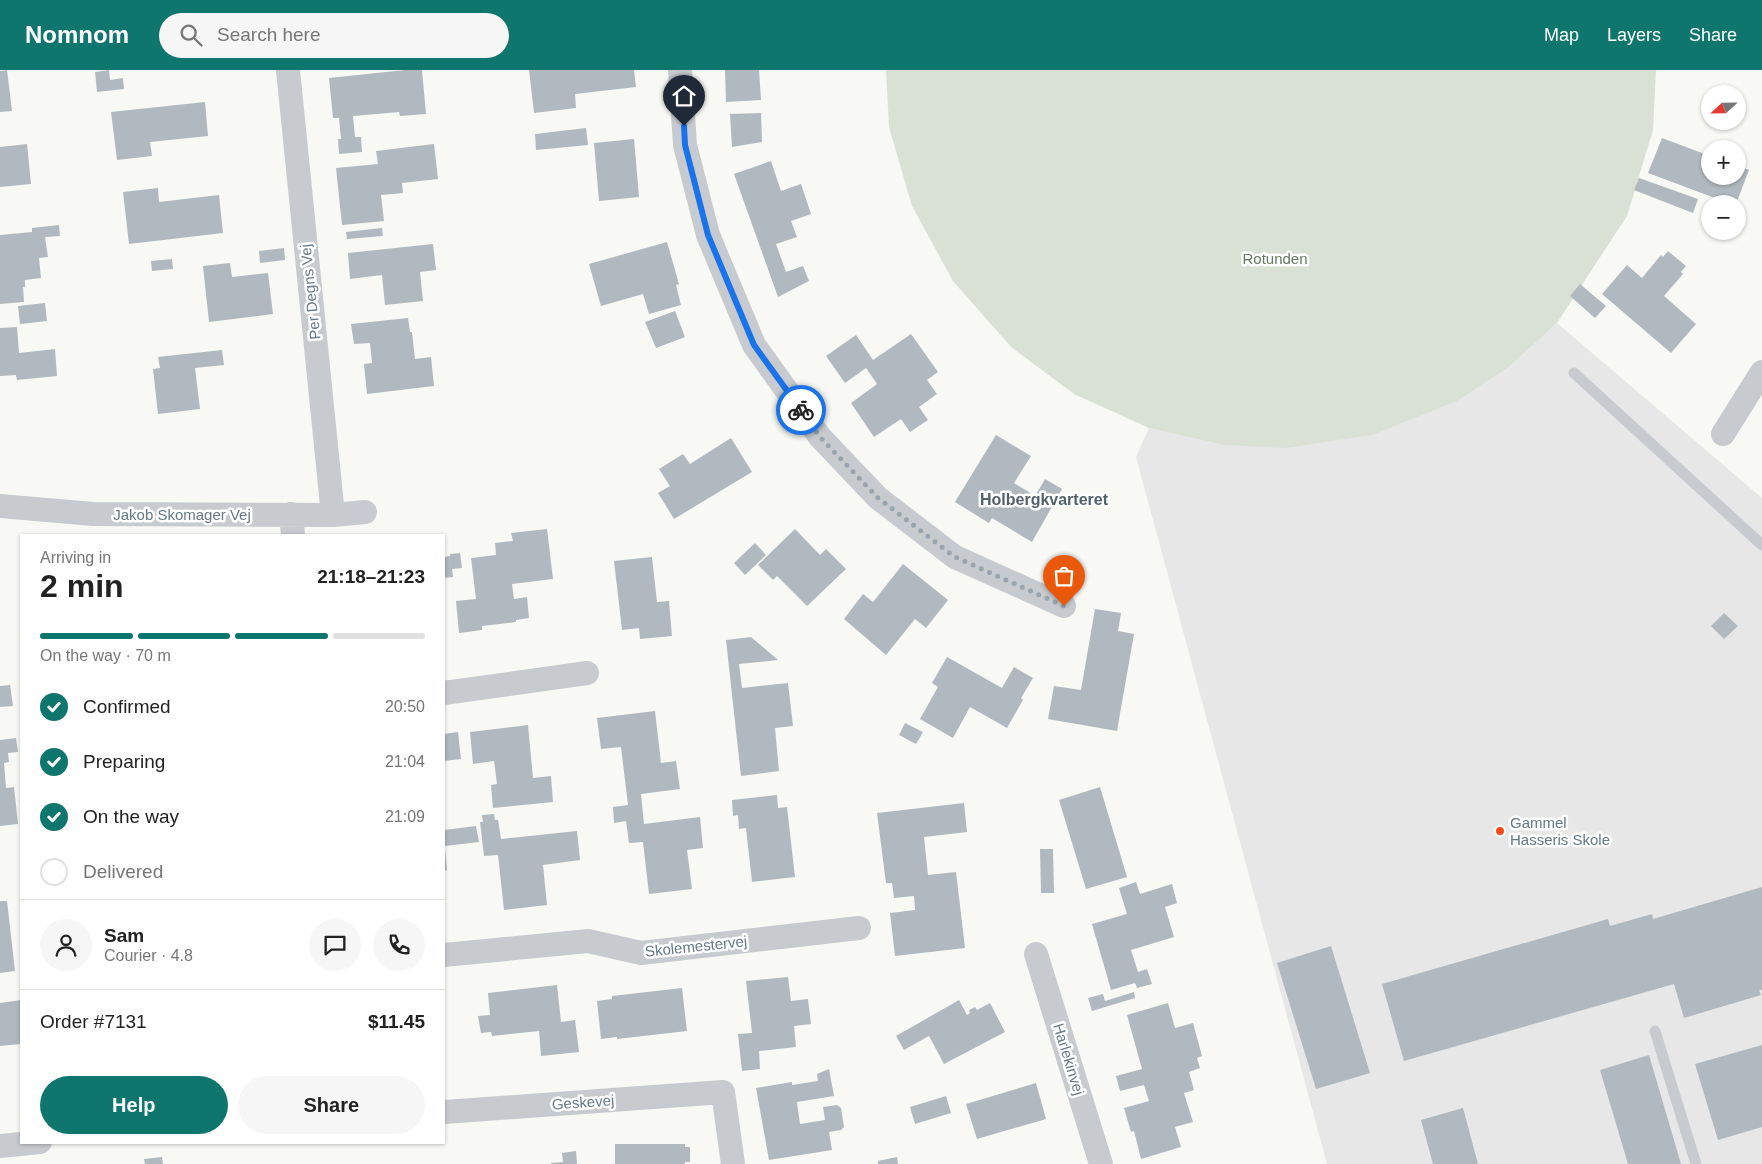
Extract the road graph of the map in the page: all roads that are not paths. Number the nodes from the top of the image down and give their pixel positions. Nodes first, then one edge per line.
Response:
1 (288, 70) edge
2 (680, 70) edge
3 (1762, 372) edge
4 (1574, 373) dead end
5 (1723, 434) dead end
6 (0, 506) edge
7 (364, 512) dead end
8 (333, 515) junction
9 (292, 524) edge
10 (1762, 545) edge
11 (1064, 606) dead end
12 (587, 673) dead end
13 (445, 693) edge
14 (859, 928) dead end
15 (1036, 954) dead end
16 (445, 955) edge
17 (1655, 1031) dead end
18 (445, 1112) edge
19 (20, 1144) edge
20 (0, 1146) edge
21 (733, 1164) edge
22 (1101, 1164) edge
23 (1696, 1164) edge

1 - 8 street, Per Degns Vej
2 - 11 street
3 - 5 street
4 - 10 lane
6 - 9 street, Jakob Skomager Vej
7 - 8 street, Jakob Skomager Vej
8 - 9 street, Jakob Skomager Vej
12 - 13 street
14 - 16 street, Skolemestervej
15 - 22 street, Harlekinvej
17 - 23 lane
18 - 21 street, Geskevej
19 - 20 street

